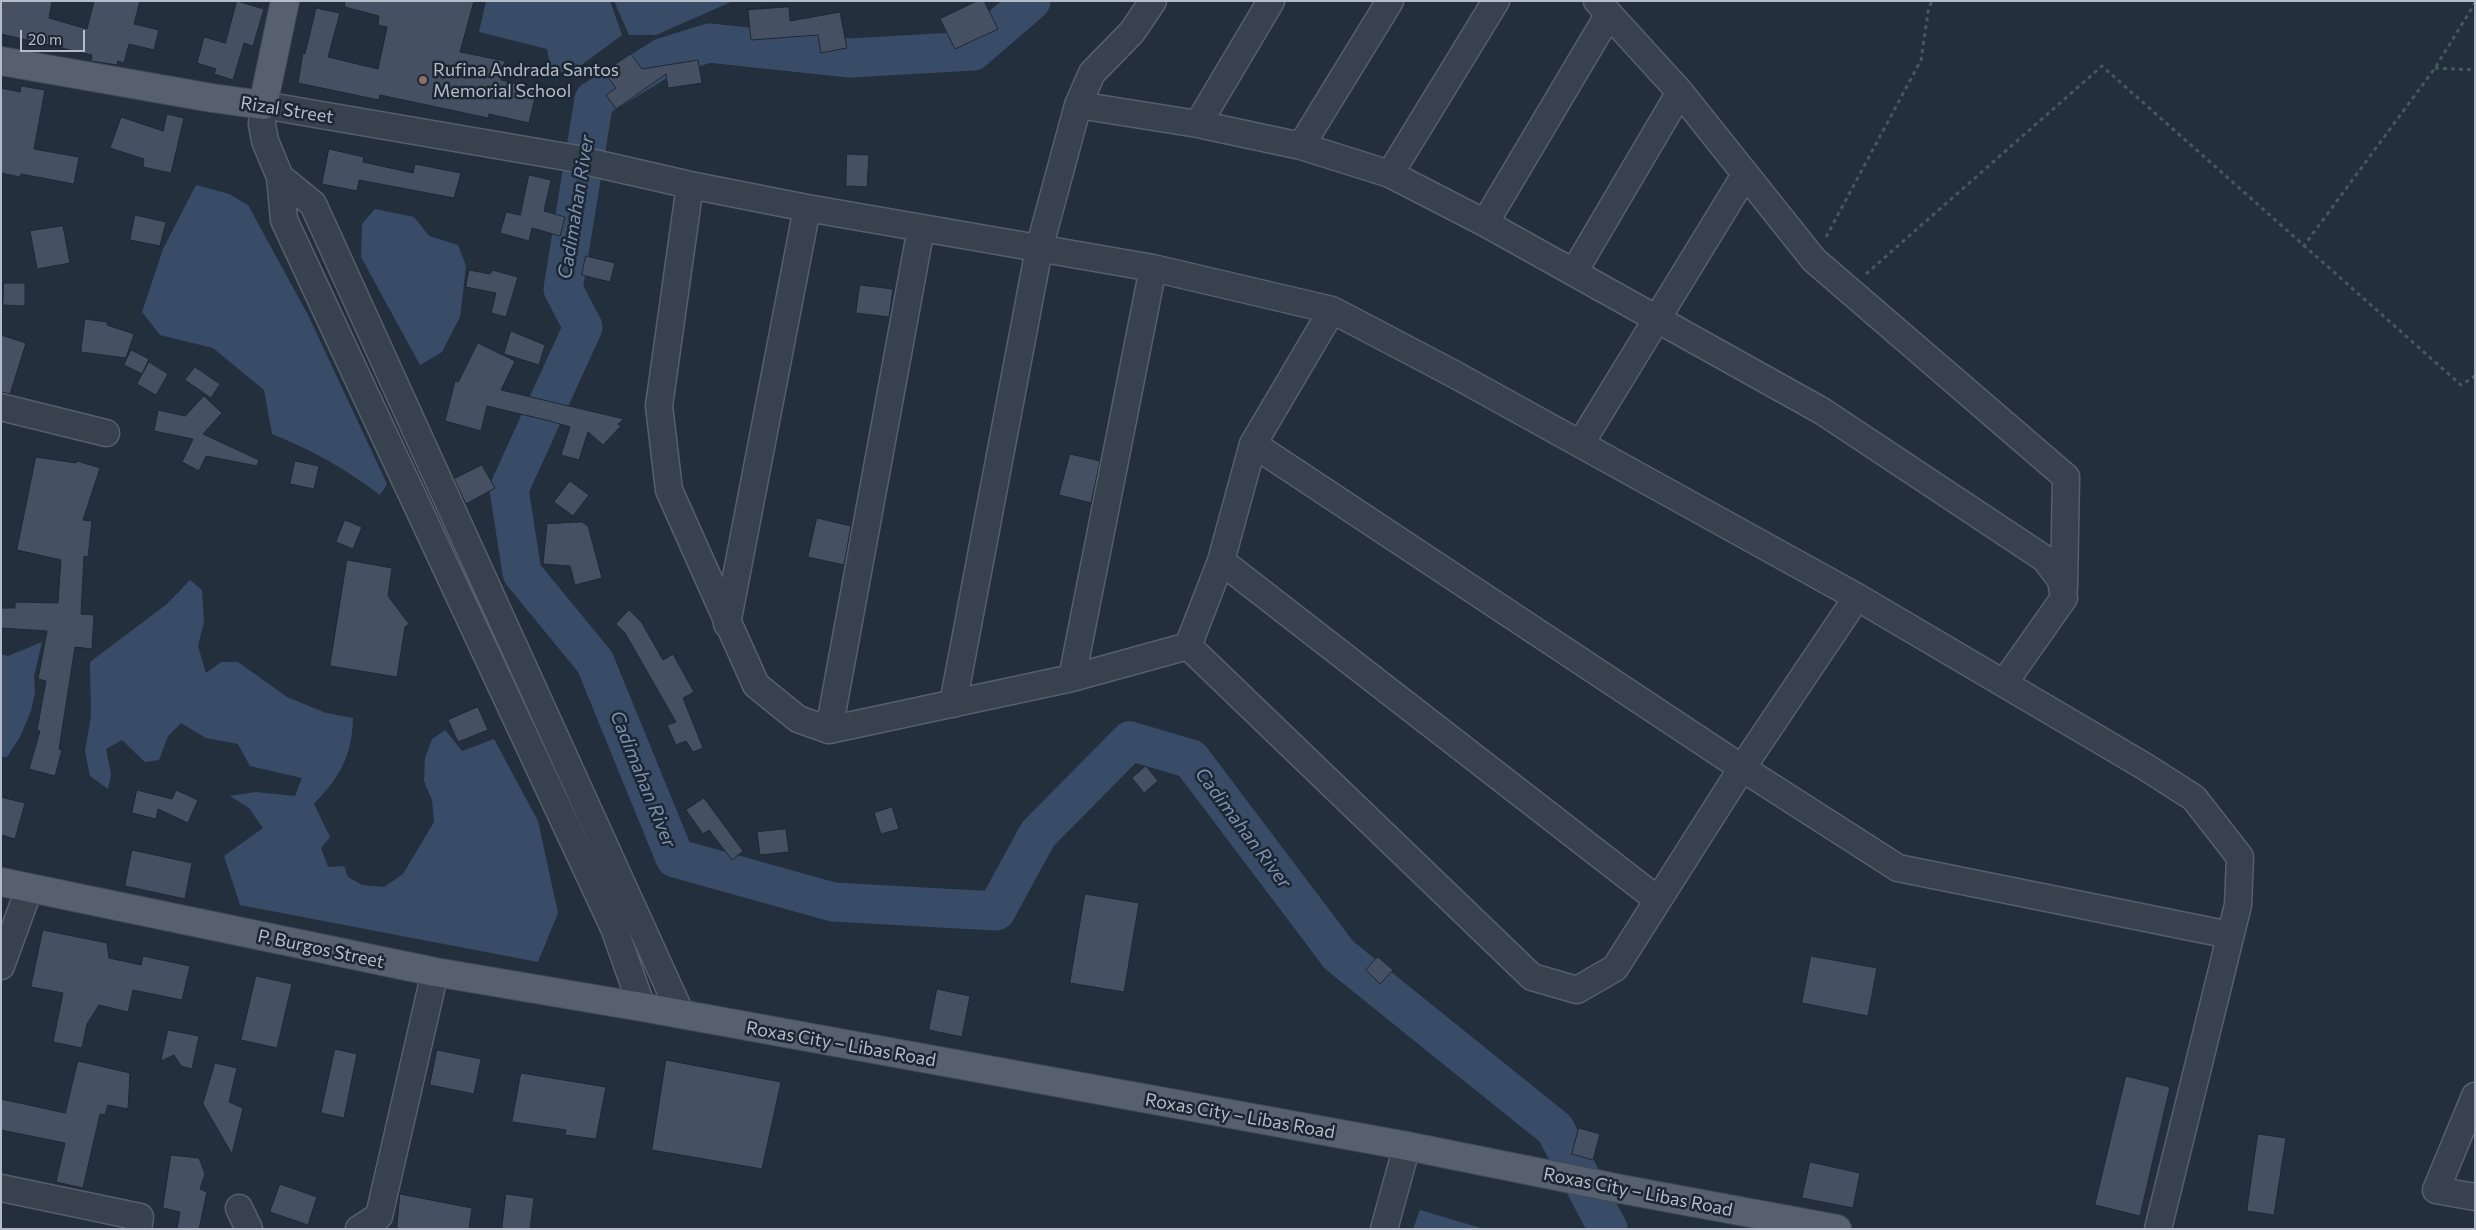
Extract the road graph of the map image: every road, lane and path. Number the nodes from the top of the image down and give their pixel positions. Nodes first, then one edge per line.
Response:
1 (285, 1) edge
2 (1153, 1) edge
3 (1271, 1) edge
4 (1390, 1) edge
5 (1496, 1) edge
6 (1933, 1) edge
7 (2475, 3) edge
8 (1603, 8) edge
9 (1, 61) edge
10 (2435, 68) junction
11 (2475, 70) edge
12 (1680, 92) junction
13 (263, 105) junction
14 (1078, 105) junction
15 (1198, 124) junction
16 (1301, 146) junction
17 (1390, 174) junction
18 (1744, 175) junction
19 (280, 177) junction
20 (690, 185) junction
21 (808, 208) junction
22 (1485, 223) junction
23 (922, 228) junction
24 (2303, 247) junction
25 (1039, 249) junction
26 (1814, 260) junction
27 (1153, 268) junction
28 (1574, 272) junction
29 (1850, 289) junction
30 (1332, 310) junction
31 (1657, 320) junction
32 (2475, 376) edge
33 (1, 407) edge
34 (106, 433) dead end
35 (1581, 443) junction
36 (1253, 444) junction
37 (1221, 560) junction
38 (1858, 597) junction
39 (2064, 598) junction
40 (727, 624) junction
41 (1188, 646) junction
42 (1072, 678) junction
43 (2004, 683) junction
44 (953, 704) junction
45 (829, 730) junction
46 (1742, 768) junction
47 (1, 882) edge
48 (29, 888) junction
49 (1658, 900) junction
50 (2230, 935) junction
51 (1, 966) edge
52 (435, 972) junction
53 (642, 1007) junction
54 (681, 1014) junction
55 (2475, 1096) edge
56 (1407, 1146) junction
57 (1, 1188) edge
58 (2475, 1197) edge
59 (138, 1229) edge
60 (360, 1229) edge
61 (1384, 1229) edge
62 (1837, 1229) edge
63 (2158, 1229) edge

1 - 13 main road
2 - 14 street
3 - 15 street
4 - 16 street
5 - 17 street
6 - 26 path
7 - 10 path
8 - 12 street
8 - 22 street
9 - 13 main road, Rizal Street
10 - 11 path
10 - 24 path
12 - 18 street
12 - 28 street
13 - 19 street
13 - 20 street, Rizal Street
14 - 15 street
14 - 25 street
15 - 16 street
16 - 17 street
17 - 22 street
18 - 26 street
18 - 31 street
19 - 53 street
19 - 54 street
20 - 21 street, Rizal Street
20 - 40 street
21 - 23 street, Rizal Street
21 - 40 street
22 - 28 street
23 - 25 street, Rizal Street
23 - 45 street
24 - 29 path
24 - 32 path
25 - 27 street, Rizal Street
25 - 44 street
26 - 29 street
27 - 30 street, Rizal Street
27 - 42 street
28 - 31 street
29 - 39 street
30 - 35 street, Rizal Street
30 - 36 street
31 - 35 street
31 - 39 street
33 - 34 street
35 - 38 street, Rizal Street
36 - 37 street
36 - 46 street
37 - 41 street
37 - 49 street
38 - 43 street, Rizal Street
38 - 46 street
39 - 43 street
40 - 45 street
41 - 42 street
41 - 49 street
42 - 44 street
43 - 50 street, Rizal Street
44 - 45 street
46 - 49 street
46 - 50 street
47 - 48 main road, P. Burgos Street
48 - 51 street
48 - 52 main road, P. Burgos Street
50 - 63 street, Rizal Street
52 - 53 main road, P. Burgos Street
52 - 60 street
53 - 54 main road, Roxas City – Libas Road
54 - 56 main road, Roxas City – Libas Road
55 - 58 street
56 - 61 street
56 - 62 main road, Roxas City – Libas Road
57 - 59 street

